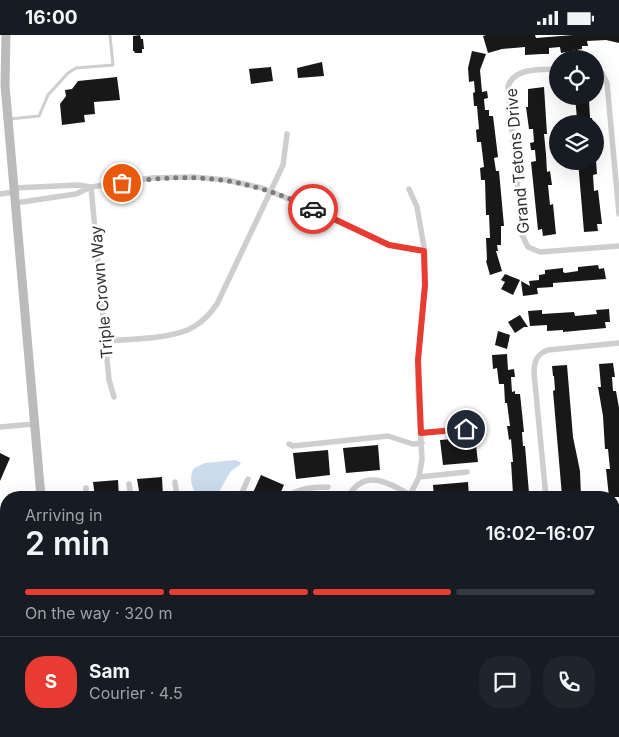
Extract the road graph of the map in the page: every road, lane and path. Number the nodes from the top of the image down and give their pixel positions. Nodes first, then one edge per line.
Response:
1 (6, 35) edge
2 (110, 35) edge
3 (549, 70) edge
4 (604, 76) edge
5 (3, 84) edge
6 (8, 119) junction
7 (288, 134) dead end
8 (91, 187) junction
9 (409, 189) dead end
10 (14, 190) junction
11 (271, 191) junction
12 (0, 194) edge
13 (15, 203) junction
14 (619, 214) edge
15 (619, 246) edge
16 (424, 251) junction
17 (106, 341) junction
18 (619, 343) edge
19 (114, 397) dead end
20 (34, 424) junction
21 (0, 427) edge
22 (466, 429) dead end
23 (421, 433) junction
24 (422, 443) junction
25 (289, 444) dead end
26 (467, 472) dead end
27 (419, 477) junction
28 (248, 479) dead end
29 (175, 482) dead end
30 (129, 484) dead end
31 (328, 487) dead end
32 (40, 491) edge
33 (130, 491) edge
34 (176, 491) edge
35 (243, 491) edge
36 (297, 491) edge
37 (352, 491) edge
38 (400, 491) edge
39 (412, 491) edge
40 (545, 491) edge

1 - 5 main road
2 - 6 lane
3 - 15 street, Grand Tetons Drive
4 - 14 street
5 - 6 main road
6 - 10 main road
7 - 11 street
8 - 10 street
8 - 11 street
8 - 13 street
8 - 17 street, Triple Crown Way
9 - 16 street
10 - 12 street
10 - 13 main road
11 - 16 street
11 - 17 street
13 - 20 main road
16 - 23 street
17 - 19 street, Triple Crown Way
18 - 40 street
20 - 21 street
20 - 32 main road
22 - 23 street
23 - 24 street
24 - 25 street
24 - 27 street
26 - 27 street
27 - 39 street
28 - 35 street
29 - 34 street
30 - 33 street
31 - 36 street
37 - 38 street

